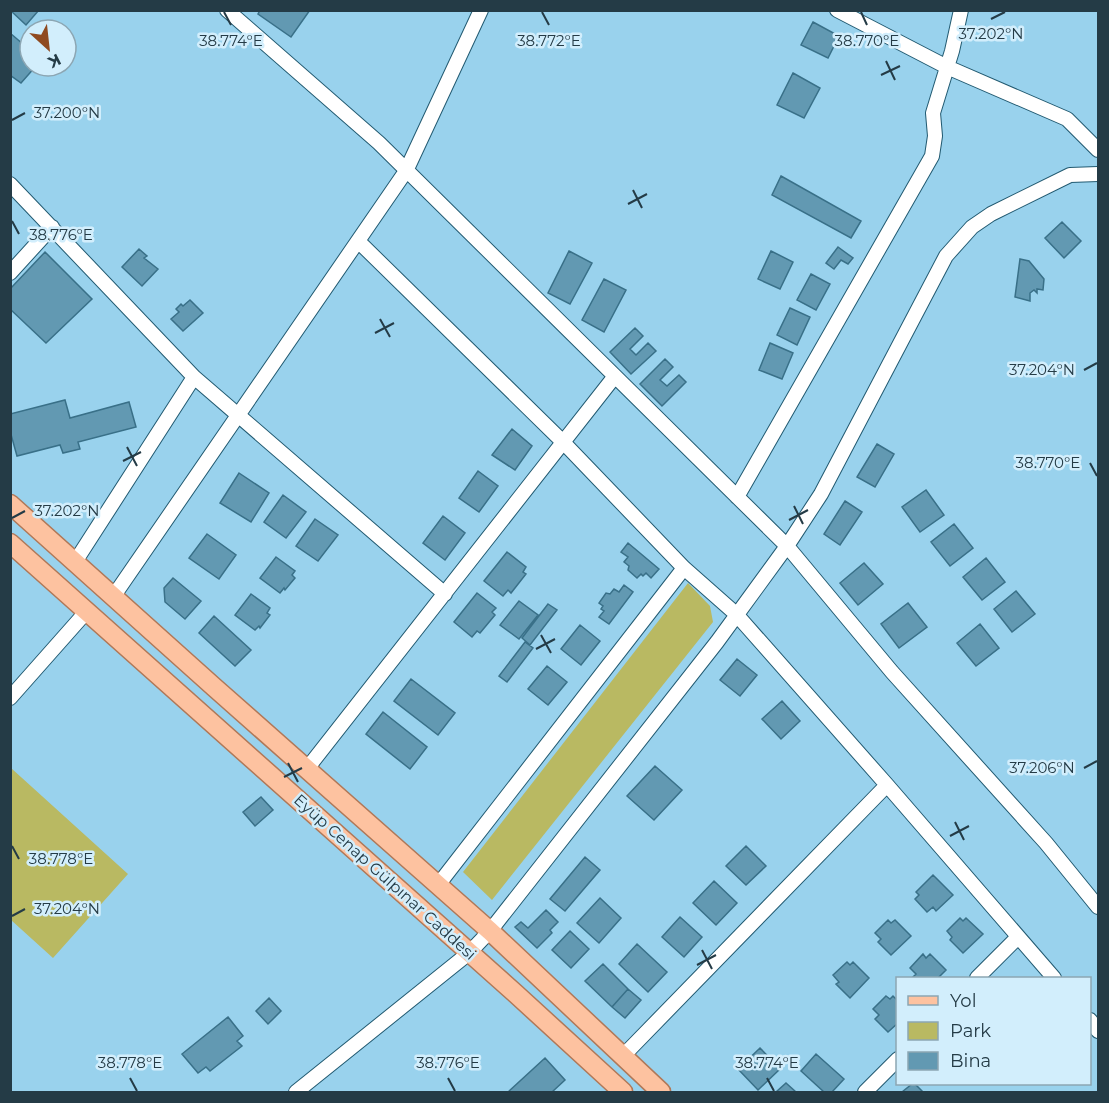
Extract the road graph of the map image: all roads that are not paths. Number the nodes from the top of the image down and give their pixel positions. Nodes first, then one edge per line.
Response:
1 (227, 10) edge
2 (481, 10) edge
3 (837, 10) edge
4 (961, 10) edge
5 (947, 67) junction
6 (1098, 150) edge
7 (406, 171) junction
8 (1098, 174) edge
9 (10, 184) edge
10 (52, 226) junction
11 (358, 241) junction
12 (10, 273) edge
13 (615, 376) junction
14 (194, 377) junction
15 (237, 416) junction
16 (563, 442) junction
17 (737, 497) junction
18 (10, 504) edge
19 (10, 543) edge
20 (787, 546) junction
21 (75, 562) junction
22 (684, 568) junction
23 (445, 594) junction
24 (113, 597) junction
25 (87, 611) junction
26 (736, 614) junction
27 (10, 698) edge
28 (306, 770) junction
29 (887, 785) junction
30 (438, 885) junction
31 (1098, 907) edge
32 (490, 931) junction
33 (1018, 937) junction
34 (469, 953) junction
35 (978, 977) edge
36 (1052, 977) edge
37 (623, 1056) junction
38 (896, 1060) edge
39 (296, 1092) edge
40 (623, 1092) edge
41 (661, 1092) edge
42 (865, 1092) edge

1 - 7 street
2 - 7 street
3 - 5 street
4 - 5 street
5 - 6 street
5 - 17 street
7 - 11 street
7 - 13 street
8 - 20 street
9 - 10 street
10 - 12 street
10 - 14 street
11 - 15 street
11 - 16 street
13 - 16 street
13 - 17 street
14 - 15 street
14 - 21 street
15 - 23 street
15 - 24 street
16 - 22 street
16 - 23 street
17 - 20 street
18 - 21 main road
19 - 25 main road, Eyüp Cenap Gülpınar Caddesi
20 - 26 street
20 - 31 street
21 - 24 main road
22 - 26 street
22 - 30 street
23 - 28 street
24 - 28 main road
25 - 27 street
25 - 34 main road, Eyüp Cenap Gülpınar Caddesi
26 - 29 street
26 - 32 street
28 - 30 main road
29 - 33 street
29 - 37 street
30 - 32 main road
32 - 34 street
32 - 37 main road
33 - 35 street
33 - 36 street
34 - 39 street
34 - 40 main road, Eyüp Cenap Gülpınar Caddesi
37 - 41 main road
38 - 42 street

